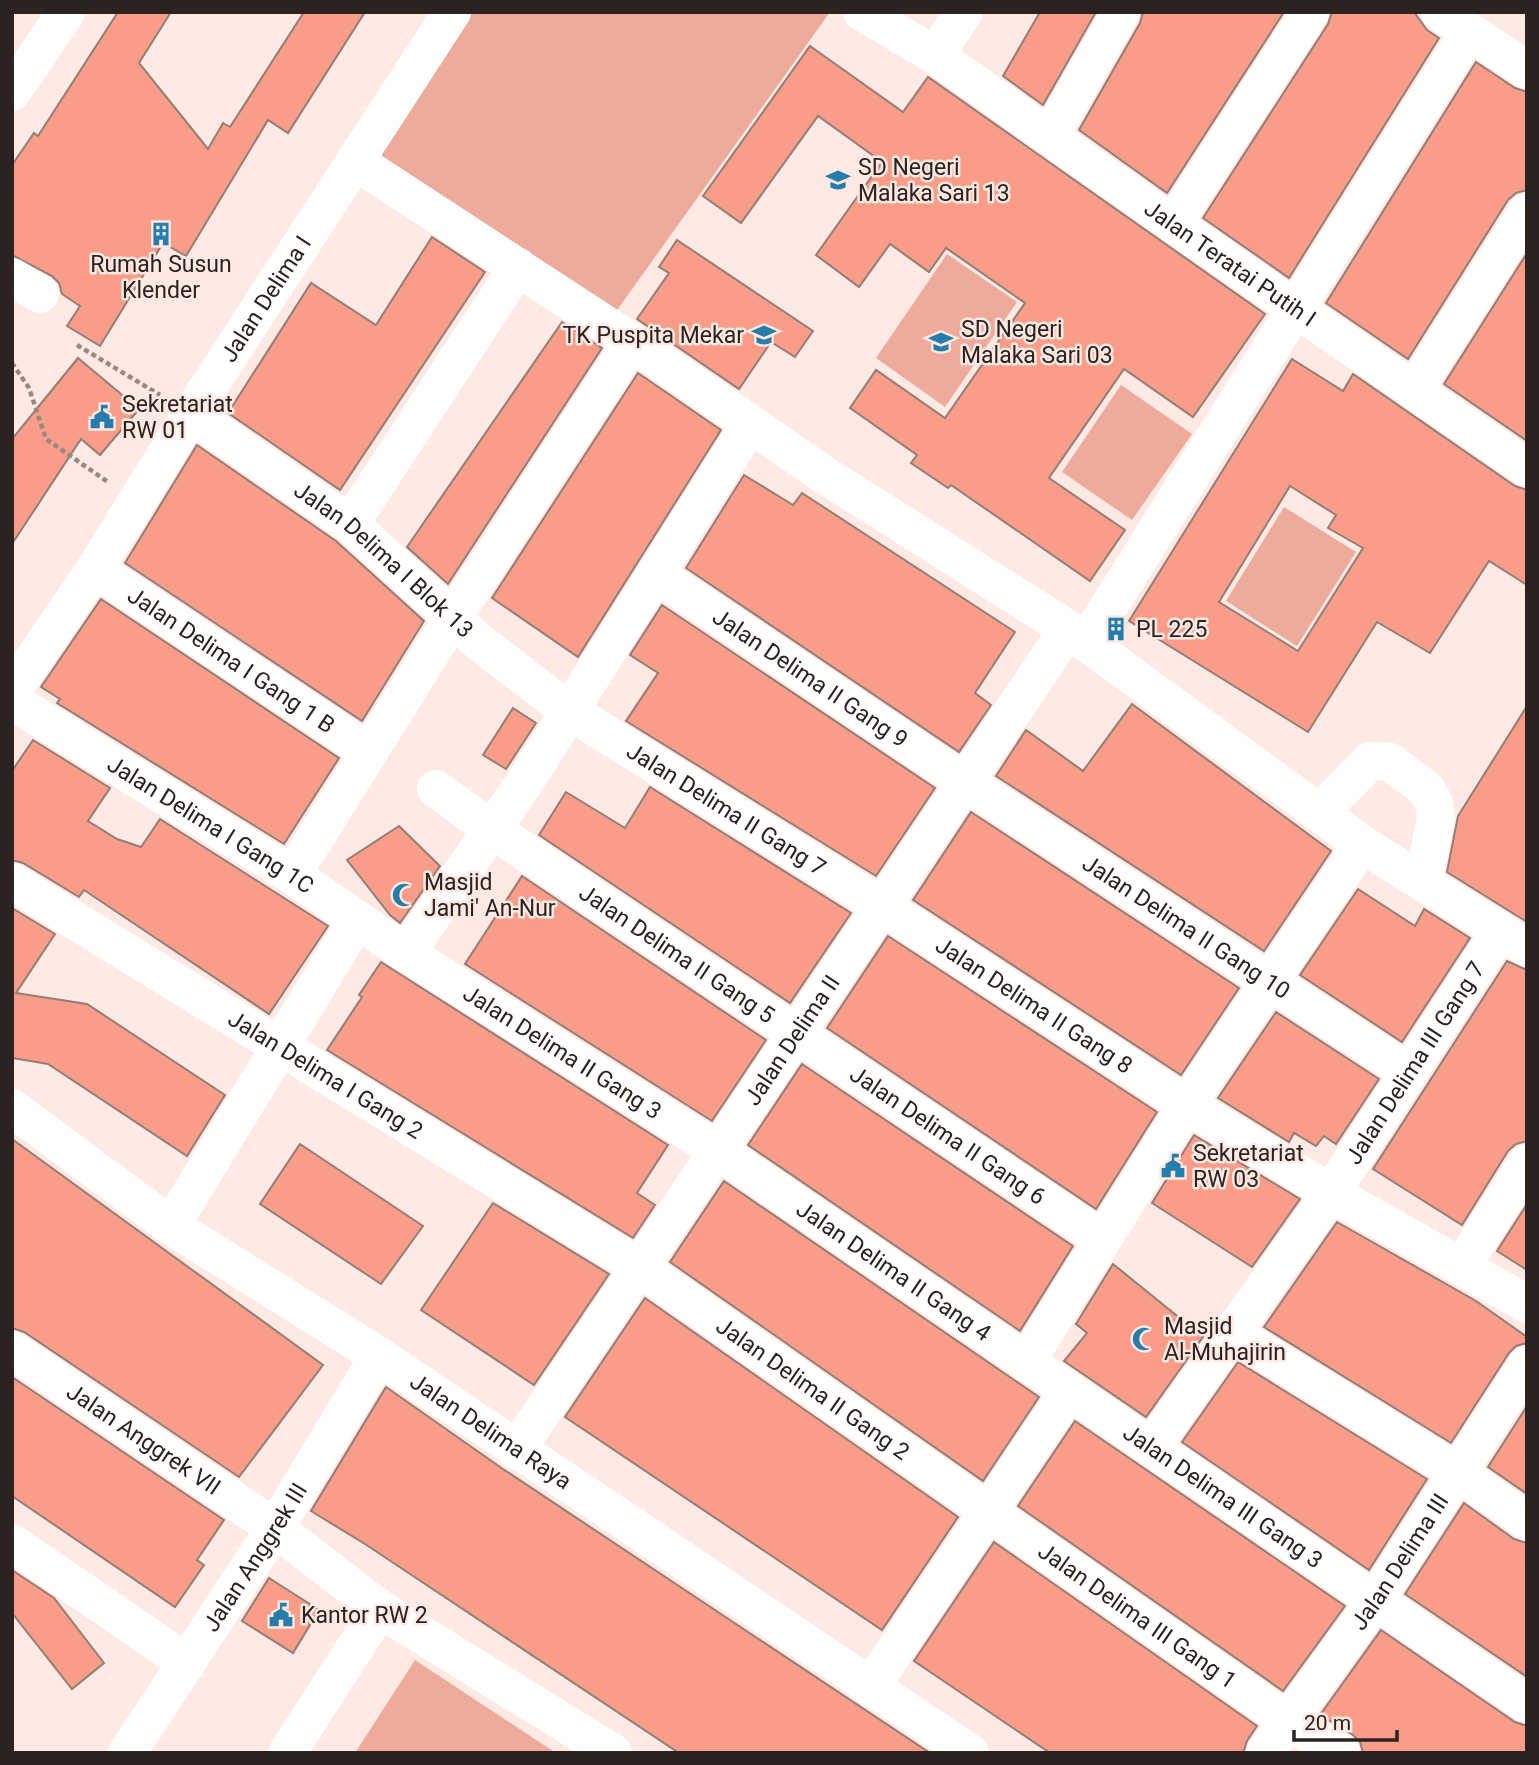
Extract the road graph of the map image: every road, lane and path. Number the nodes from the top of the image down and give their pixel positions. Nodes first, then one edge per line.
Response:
1 (66, 12) edge
2 (452, 12) edge
3 (862, 12) edge
4 (964, 12) edge
5 (1121, 12) edge
6 (1310, 12) edge
7 (1454, 22) edge
8 (935, 55) junction
9 (1527, 70) edge
10 (12, 92) edge
11 (1050, 136) junction
12 (355, 161) junction
13 (1527, 212) edge
14 (1173, 224) junction
15 (518, 267) junction
16 (1294, 307) junction
17 (632, 342) junction
18 (77, 345) dead end
19 (12, 363) edge
20 (1414, 391) junction
21 (191, 414) junction
22 (750, 424) junction
23 (1527, 468) edge
24 (137, 502) junction
25 (350, 524) junction
26 (95, 569) junction
27 (656, 574) junction
28 (454, 616) junction
29 (1077, 636) junction
30 (12, 691) edge
31 (12, 701) edge
32 (569, 711) junction
33 (369, 752) junction
34 (965, 782) junction
35 (436, 789) dead end
36 (1319, 813) junction
37 (491, 829) junction
38 (1362, 844) junction
39 (292, 875) junction
40 (12, 882) edge
41 (1423, 882) junction
42 (882, 906) junction
43 (357, 920) junction
44 (1513, 940) edge
45 (406, 953) junction
46 (1270, 981) junction
47 (795, 1032) junction
48 (280, 1045) junction
49 (1408, 1072) junction
50 (1187, 1105) junction
51 (12, 1108) edge
52 (717, 1150) junction
53 (1527, 1163) edge
54 (1331, 1193) junction
55 (171, 1226) junction
56 (1101, 1238) junction
57 (1462, 1266) junction
58 (639, 1267) junction
59 (1527, 1304) edge
60 (1234, 1334) junction
61 (12, 1350) edge
62 (379, 1356) junction
63 (1026, 1362) junction
64 (1527, 1365) edge
65 (1069, 1391) junction
66 (1151, 1448) junction
67 (516, 1451) junction
68 (1457, 1472) junction
69 (986, 1511) junction
70 (1527, 1521) edge
71 (275, 1528) junction
72 (12, 1543) edge
73 (1375, 1601) junction
74 (380, 1609) junction
75 (187, 1663) junction
76 (870, 1688) junction
77 (1527, 1704) edge
78 (1288, 1721) junction
79 (968, 1752) edge
80 (127, 1753) edge
81 (287, 1753) edge
82 (613, 1753) edge
83 (1265, 1753) edge
84 (1341, 1753) edge

1 - 10 street
2 - 12 street, Jalan Delima I
3 - 8 street, Jalan Teratai Putih I
4 - 8 street
5 - 11 street
6 - 14 street
7 - 9 street
7 - 16 street, Jalan Delima II
8 - 11 street, Jalan Teratai Putih I
11 - 14 street, Jalan Teratai Putih I
12 - 15 street
12 - 21 street, Jalan Delima I
13 - 20 street
14 - 16 street, Jalan Teratai Putih I
15 - 17 street
15 - 25 street
16 - 20 street, Jalan Teratai Putih I
16 - 29 street, Jalan Delima II
17 - 22 street
17 - 28 street
18 - 21 path
19 - 24 path
20 - 23 street, Jalan Teratai Putih I
21 - 24 street, Jalan Delima I
21 - 25 street, Jalan Delima I Blok 13
22 - 27 street
22 - 29 street
24 - 26 street, Jalan Delima I
25 - 28 street, Jalan Delima I Blok 13
26 - 30 street, Jalan Delima I
26 - 33 street, Jalan Delima I Gang 1 B
27 - 32 street
27 - 34 street, Jalan Delima II Gang 9
28 - 32 street, Jalan Delima I Blok 13
28 - 33 street
29 - 34 street, Jalan Delima II
29 - 36 street
31 - 39 street, Jalan Delima I Gang 1C
32 - 37 street
32 - 42 street, Jalan Delima II Gang 7
33 - 39 street
34 - 42 street, Jalan Delima II
34 - 46 street, Jalan Delima II Gang 10
35 - 37 street, Jalan Delima II Gang 5
36 - 38 street
36 - 41 street
37 - 45 street
37 - 47 street, Jalan Delima II Gang 5
38 - 41 street
38 - 46 street
39 - 43 street, Jalan Delima I Gang 1C
40 - 48 street, Jalan Delima I Gang 2
41 - 44 street
42 - 47 street, Jalan Delima II
42 - 50 street, Jalan Delima II Gang 8
43 - 45 street, Jalan Delima I Gang 1C
43 - 48 street
44 - 49 street, Jalan Delima III Gang 7
45 - 52 street, Jalan Delima II Gang 3
46 - 49 street, Jalan Delima II Gang 10
46 - 50 street
47 - 52 street, Jalan Delima II
47 - 56 street, Jalan Delima II Gang 6
48 - 55 street
48 - 58 street, Jalan Delima I Gang 2
49 - 54 street, Jalan Delima III Gang 7
50 - 54 street
50 - 56 street
51 - 55 street, Jalan Delima Raya
52 - 58 street, Jalan Delima II
52 - 63 street, Jalan Delima II Gang 4
53 - 57 street
54 - 57 street
54 - 60 street, Jalan Delima III Gang 7
55 - 62 street, Jalan Delima Raya
56 - 63 street
57 - 59 street
58 - 67 street, Jalan Delima II
58 - 69 street, Jalan Delima II Gang 2
60 - 66 street, Jalan Delima III Gang 7
60 - 68 street
61 - 71 street, Jalan Anggrek VII
62 - 67 street, Jalan Delima Raya
62 - 71 street, Jalan Anggrek III
63 - 65 street, Jalan Delima II Gang 4
64 - 68 street, Jalan Delima III
65 - 66 street, Jalan Delima III Gang 3
65 - 69 street
66 - 73 street, Jalan Delima III Gang 3
67 - 76 street, Jalan Delima Raya
68 - 70 street
68 - 73 street, Jalan Delima III
69 - 76 street
69 - 78 street, Jalan Delima III Gang 1
71 - 74 street, Jalan Anggrek VII
71 - 75 street, Jalan Anggrek III
72 - 75 street
73 - 77 street, Jalan Delima III Gang 3
73 - 78 street, Jalan Delima III
74 - 81 street
74 - 82 street, Jalan Anggrek VII
75 - 80 street, Jalan Anggrek III
76 - 79 street, Jalan Delima Raya
78 - 83 street, Jalan Delima III
78 - 84 street, Jalan Delima III Gang 1

